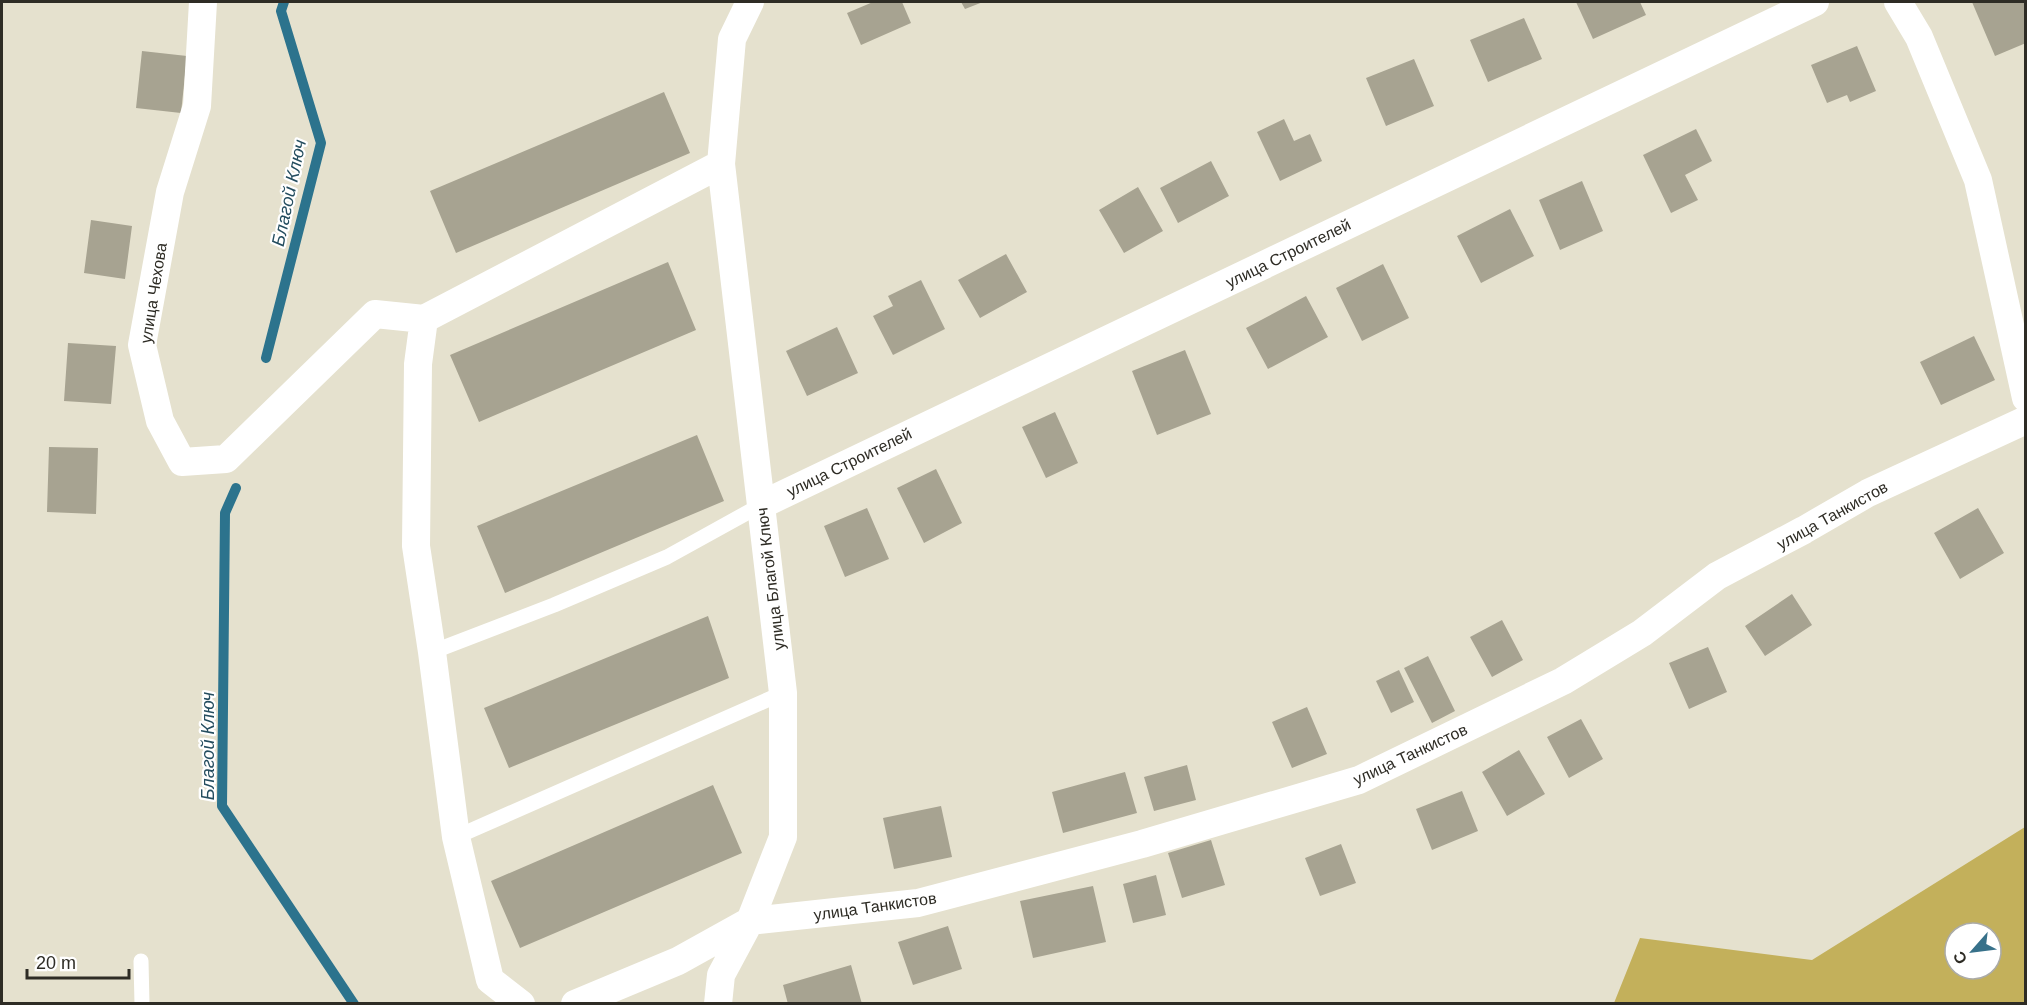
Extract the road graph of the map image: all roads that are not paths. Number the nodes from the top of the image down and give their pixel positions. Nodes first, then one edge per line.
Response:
1 (203, 2) edge
2 (750, 2) edge
3 (1815, 2) edge
4 (1898, 2) edge
5 (721, 164) junction
6 (424, 319) junction
7 (2025, 398) edge
8 (2025, 420) edge
9 (761, 505) junction
10 (432, 652) junction
11 (783, 693) junction
12 (456, 837) junction
13 (750, 921) junction
14 (141, 960) dead end
15 (142, 1004) edge
16 (521, 1004) edge
17 (575, 1004) edge
18 (718, 1004) edge

1 - 6 street, улица Чехова
2 - 5 street, улица Благой Ключ
3 - 9 street, улица Строителей
4 - 7 street
5 - 6 street
5 - 9 street, улица Благой Ключ
6 - 10 street
8 - 13 street, улица Танкистов
9 - 10 lane
9 - 11 street, улица Благой Ключ
10 - 12 street
11 - 12 lane
11 - 13 street, улица Благой Ключ
12 - 16 street
13 - 17 street
13 - 18 street
14 - 15 lane

